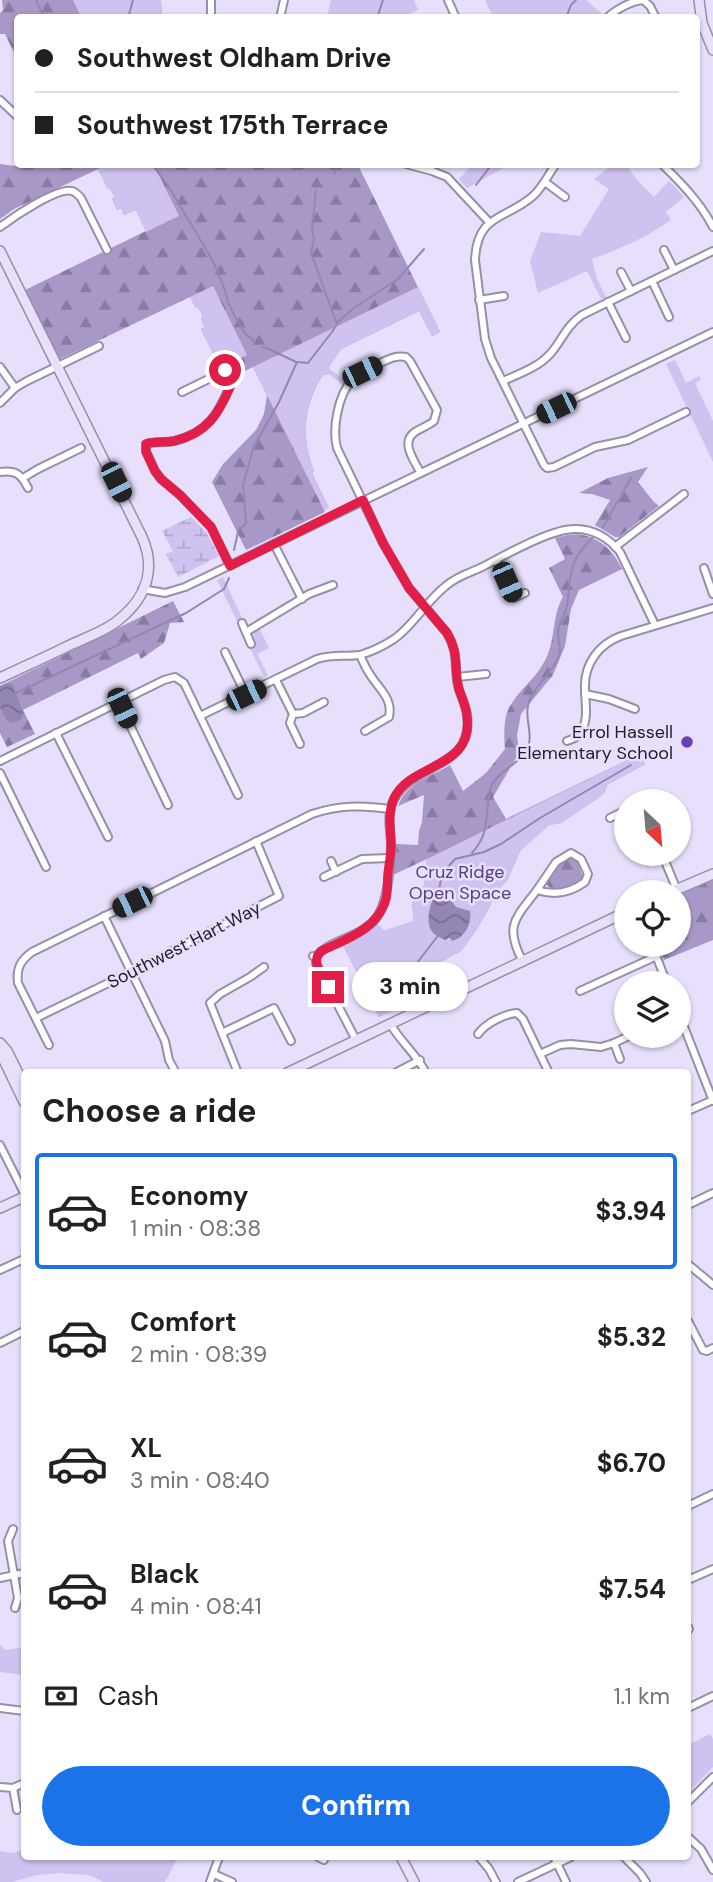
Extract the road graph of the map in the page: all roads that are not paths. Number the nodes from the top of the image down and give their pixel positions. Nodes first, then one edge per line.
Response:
1 (699, 0) edge
2 (610, 14) edge
3 (654, 14) edge
4 (713, 50) edge
5 (0, 102) edge
6 (14, 113) edge
7 (422, 168) edge
8 (554, 168) edge
9 (666, 168) edge
10 (545, 182) junction
11 (565, 197) dead end
12 (489, 222) junction
13 (0, 227) edge
14 (713, 227) edge
15 (107, 250) dead end
16 (664, 250) dead end
17 (0, 251) edge
18 (713, 251) edge
19 (674, 270) junction
20 (621, 272) dead end
21 (652, 281) junction
22 (631, 291) junction
23 (504, 296) dead end
24 (479, 300) junction
25 (608, 302) junction
26 (669, 317) dead end
27 (713, 332) edge
28 (626, 338) dead end
29 (99, 346) dead end
30 (58, 366) junction
31 (0, 367) edge
32 (503, 381) junction
33 (15, 388) junction
34 (182, 392) dead end
35 (0, 403) edge
36 (686, 412) dead end
37 (524, 423) junction
38 (81, 448) dead end
39 (0, 472) edge
40 (420, 472) junction
41 (23, 478) junction
42 (28, 488) dead end
43 (684, 494) dead end
44 (363, 500) junction
45 (274, 544) junction
46 (618, 549) junction
47 (496, 559) junction
48 (230, 566) junction
49 (704, 568) dead end
50 (332, 585) dead end
51 (142, 589) junction
52 (525, 593) dead end
53 (713, 594) edge
54 (514, 598) junction
55 (302, 599) junction
56 (505, 602) dead end
57 (425, 607) junction
58 (713, 608) edge
59 (242, 623) dead end
60 (655, 625) junction
61 (247, 632) junction
62 (251, 644) dead end
63 (226, 652) dead end
64 (360, 654) junction
65 (486, 674) dead end
66 (457, 677) junction
67 (0, 678) edge
68 (276, 680) junction
69 (585, 694) junction
70 (246, 695) junction
71 (119, 702) junction
72 (324, 702) dead end
73 (635, 709) dead end
74 (293, 714) junction
75 (200, 716) junction
76 (365, 731) dead end
77 (55, 733) junction
78 (567, 741) dead end
79 (300, 744) dead end
80 (0, 761) edge
81 (0, 773) edge
82 (238, 795) dead end
83 (168, 805) dead end
84 (390, 809) junction
85 (614, 816) edge
86 (610, 818) dead end
87 (108, 837) dead end
88 (256, 841) junction
89 (390, 858) junction
90 (331, 861) dead end
91 (46, 867) dead end
92 (336, 872) junction
93 (713, 874) edge
94 (324, 877) dead end
95 (691, 884) edge
96 (537, 890) junction
97 (104, 916) junction
98 (614, 918) edge
99 (654, 957) edge
100 (522, 960) junction
101 (264, 967) dead end
102 (131, 972) junction
103 (580, 991) dead end
104 (36, 1018) junction
105 (390, 1023) junction
106 (222, 1033) junction
107 (478, 1034) dead end
108 (356, 1040) junction
109 (291, 1041) dead end
110 (614, 1043) edge
111 (0, 1045) edge
112 (49, 1045) dead end
113 (691, 1045) edge
114 (616, 1048) edge
115 (540, 1054) junction
116 (620, 1059) dead end
117 (420, 1060) junction
118 (174, 1069) edge
119 (237, 1069) edge
120 (295, 1069) edge
121 (403, 1069) edge
122 (424, 1069) edge
123 (547, 1069) edge
124 (21, 1079) edge
125 (21, 1096) edge
126 (713, 1101) edge
127 (691, 1110) edge
128 (0, 1145) edge
129 (21, 1189) edge
130 (713, 1193) edge
131 (21, 1197) edge
132 (691, 1204) edge
133 (0, 1209) edge
134 (21, 1260) edge
135 (691, 1267) edge
136 (0, 1270) edge
137 (713, 1285) edge
138 (691, 1327) edge
139 (21, 1332) edge
140 (0, 1343) edge
141 (713, 1348) edge
142 (713, 1494) edge
143 (691, 1505) edge
144 (13, 1530) dead end
145 (713, 1569) edge
146 (21, 1574) edge
147 (15, 1575) junction
148 (0, 1578) edge
149 (691, 1579) edge
150 (15, 1608) dead end
151 (713, 1696) edge
152 (691, 1706) edge
153 (0, 1708) edge
154 (21, 1711) edge
155 (713, 1777) edge
156 (21, 1784) edge
157 (0, 1787) edge
158 (13, 1788) junction
159 (691, 1799) edge
160 (17, 1810) dead end
161 (691, 1839) edge
162 (218, 1860) edge
163 (403, 1860) edge
164 (482, 1860) edge
165 (556, 1860) edge
166 (627, 1860) edge
167 (713, 1870) edge
168 (214, 1874) junction
169 (210, 1882) edge
170 (232, 1882) edge
171 (414, 1882) edge
172 (496, 1882) edge
173 (517, 1882) edge
174 (566, 1882) edge
175 (646, 1882) edge

1 - 4 main road
2 - 3 street
5 - 6 street
7 - 12 street
8 - 10 street
9 - 14 street
10 - 11 street
10 - 12 street
12 - 24 street
13 - 15 street
16 - 19 street
17 - 30 main road
18 - 19 street
19 - 21 street
20 - 22 street
21 - 22 street
21 - 26 street
22 - 25 street
23 - 24 street
24 - 32 street
25 - 28 street
25 - 32 street
27 - 37 street
29 - 30 street
30 - 33 street
30 - 51 main road
31 - 33 street
32 - 37 street
33 - 35 street
34 - 48 street
36 - 37 street
37 - 40 street
38 - 41 street
39 - 41 street
40 - 44 street
40 - 44 street
41 - 42 street
43 - 46 street
44 - 45 street
44 - 57 street
45 - 48 street
45 - 55 street
46 - 47 street
46 - 60 street
47 - 54 street
47 - 57 street
48 - 51 street
49 - 53 street
50 - 55 street
51 - 67 main road
52 - 54 street
54 - 56 street
55 - 61 street
57 - 64 street
57 - 66 street
58 - 60 street
59 - 61 street
60 - 69 street
61 - 62 street
63 - 70 street
64 - 68 street
64 - 76 street
65 - 66 street
66 - 84 street
68 - 70 street
68 - 74 street
69 - 73 street
69 - 78 street
70 - 75 street
71 - 75 street
71 - 77 street
71 - 83 street
72 - 74 street
74 - 79 street
75 - 82 street
77 - 80 street
77 - 87 street
81 - 91 street
84 - 88 street
84 - 89 street
85 - 86 street
88 - 97 street
88 - 102 street, Southwest Hart Way
89 - 92 street
89 - 108 street
90 - 92 street
92 - 94 street
93 - 95 main road
96 - 96 street
96 - 100 street
97 - 102 street
97 - 104 street
98 - 100 main road
99 - 103 street
100 - 105 main road
101 - 106 street
102 - 104 street, Southwest Hart Way
102 - 118 street
104 - 112 street
105 - 108 main road
105 - 117 street
106 - 109 street
106 - 119 street
107 - 115 street
108 - 120 main road
110 - 115 street
111 - 124 main road
111 - 125 main road
113 - 126 street
114 - 116 street
115 - 123 street
117 - 121 street
117 - 122 street
126 - 127 street
128 - 129 street
130 - 132 street
131 - 133 main road
134 - 136 street
135 - 137 street
138 - 141 street
139 - 140 street
142 - 143 street
144 - 147 street
145 - 149 street
146 - 147 street
147 - 148 street
147 - 150 street
151 - 152 street
153 - 154 street
155 - 159 street
156 - 158 street
157 - 158 street
158 - 160 street
161 - 167 street
162 - 168 street
163 - 171 main road
164 - 172 street
165 - 173 street
165 - 174 street
166 - 175 street
168 - 169 street
168 - 170 street

